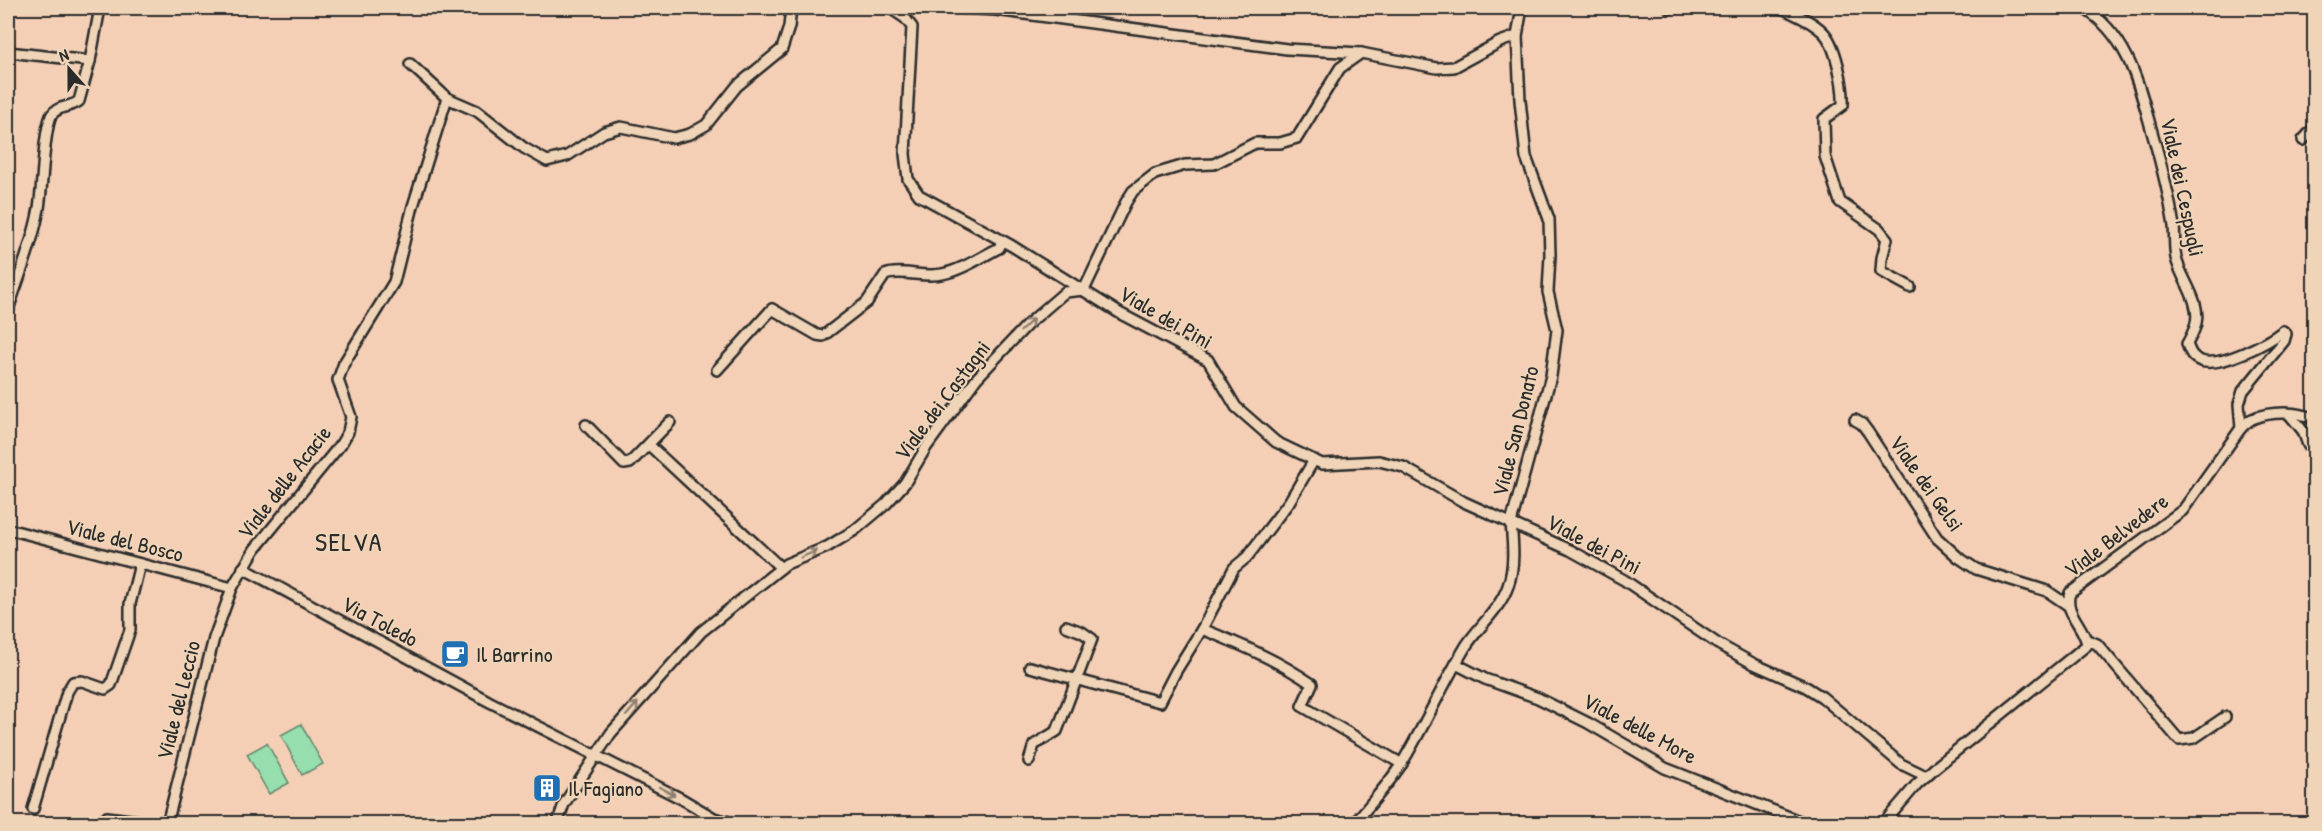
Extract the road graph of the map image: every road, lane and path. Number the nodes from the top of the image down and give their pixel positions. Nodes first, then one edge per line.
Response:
1 (100, 8) edge
2 (791, 8) edge
3 (890, 8) edge
4 (959, 8) edge
5 (1522, 8) edge
6 (1782, 8) edge
7 (2083, 8) edge
8 (1518, 36) junction
9 (8, 51) edge
10 (1360, 53) junction
11 (90, 62) junction
12 (410, 64) dead end
13 (447, 98) junction
14 (2314, 128) edge
15 (2303, 140) dead end
16 (1002, 241) junction
17 (1910, 287) dead end
18 (1084, 291) junction
19 (8, 310) edge
20 (717, 370) dead end
21 (2289, 414) junction
22 (2314, 419) edge
23 (1855, 420) dead end
24 (670, 422) dead end
25 (586, 425) dead end
26 (2241, 428) junction
27 (649, 445) junction
28 (2308, 445) dead end
29 (1314, 460) junction
30 (1511, 523) junction
31 (8, 529) edge
32 (140, 564) junction
33 (243, 568) junction
34 (782, 568) junction
35 (232, 588) junction
36 (2069, 606) junction
37 (1066, 626) dead end
38 (1202, 629) junction
39 (2087, 640) junction
40 (1456, 664) junction
41 (1030, 667) dead end
42 (1076, 680) junction
43 (2225, 717) dead end
44 (596, 755) junction
45 (1029, 761) dead end
46 (1402, 764) junction
47 (1926, 776) junction
48 (33, 809) dead end
49 (107, 817) dead end
50 (162, 824) edge
51 (167, 824) edge
52 (557, 824) edge
53 (737, 824) edge
54 (1354, 824) edge
55 (1807, 824) edge
56 (1883, 824) edge

1 - 11 street
2 - 13 street
3 - 16 street, Viale dei Pini
4 - 10 street
5 - 8 street, Viale San Donato
6 - 17 street
7 - 26 street, Viale dei Cespugli
8 - 10 street
8 - 30 street, Viale San Donato
9 - 11 street
10 - 18 street
11 - 19 street
12 - 13 street
13 - 33 street, Viale delle Acacie
14 - 15 street
16 - 18 street, Viale dei Pini
16 - 20 street
18 - 29 street, Viale dei Pini
34 -> 18 street, Viale dei Castagni
21 - 22 street, Viale Belvedere
21 - 26 street, Viale Belvedere
21 - 28 street
23 - 36 street, Viale dei Gelsi
24 - 27 street
25 - 27 street
26 - 36 street, Viale Belvedere
27 - 34 street
29 - 30 street, Viale dei Pini
29 - 38 street
30 - 40 street, Viale San Donato
30 - 47 street, Viale dei Pini
31 - 32 street, Viale del Bosco
32 - 35 street, Viale del Bosco
32 - 48 street
33 - 35 street, Viale delle Acacie
33 - 44 street, Via Toledo
44 -> 34 street, Viale dei Castagni
35 - 51 street, Viale del Leccio
36 - 39 street, Viale Belvedere
37 - 42 street
38 - 42 street
38 - 46 street
39 - 43 street
39 - 47 street
40 - 46 street, Viale San Donato
40 - 55 street, Viale delle More
41 - 42 street
42 - 45 street
44 - 52 street, Viale dei Castagni
44 -> 53 street, Via Toledo
46 - 54 street, Viale San Donato
47 - 56 street
49 - 50 street

